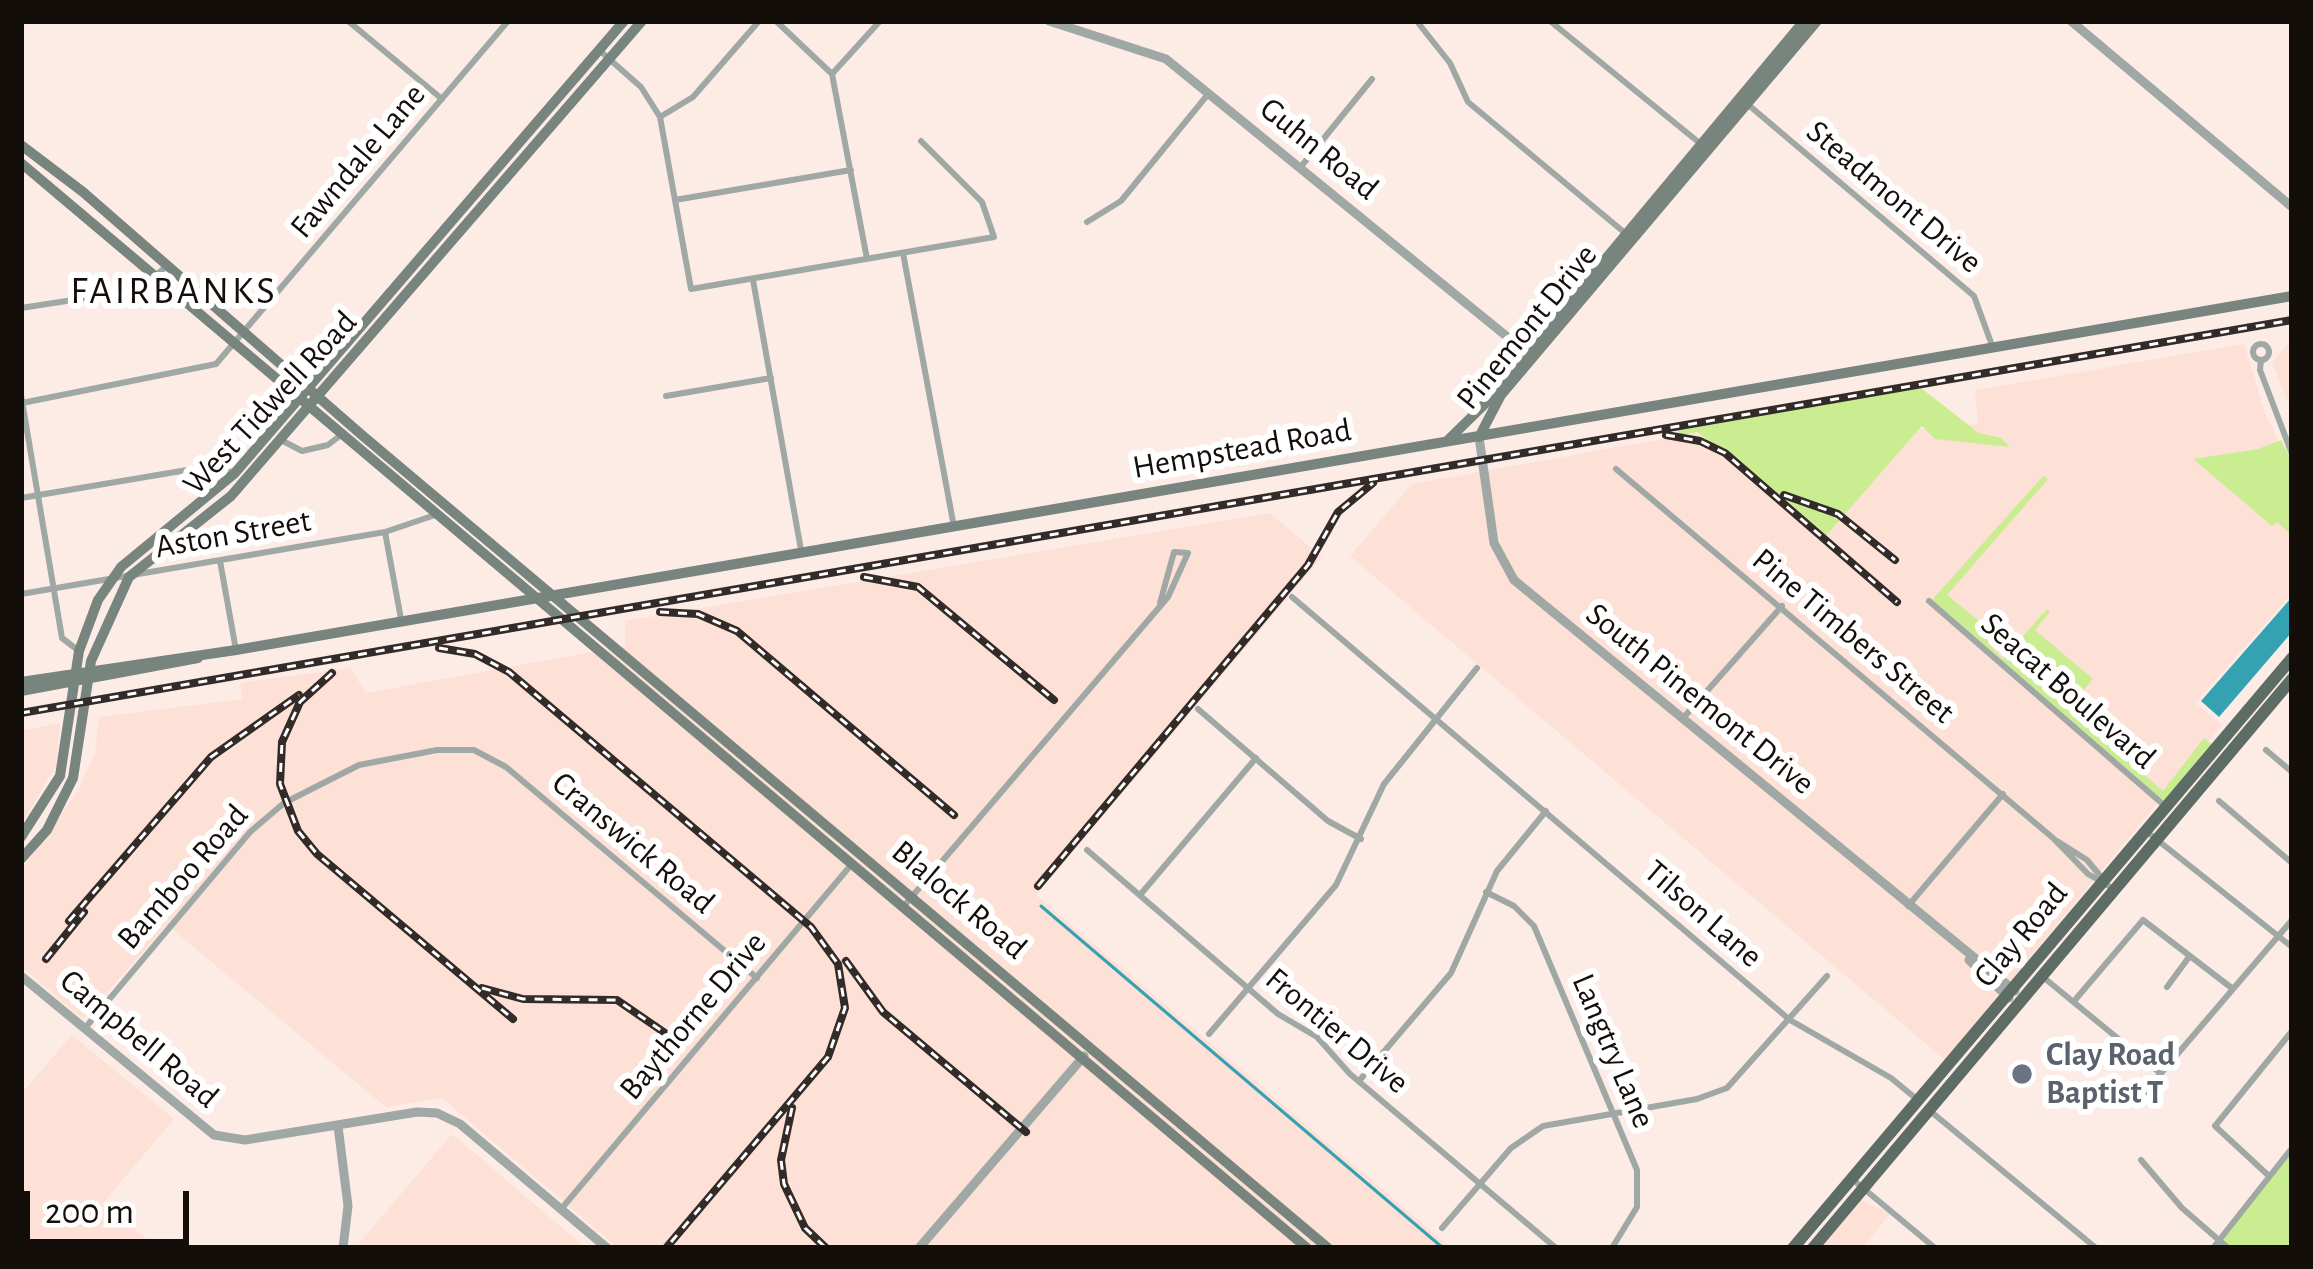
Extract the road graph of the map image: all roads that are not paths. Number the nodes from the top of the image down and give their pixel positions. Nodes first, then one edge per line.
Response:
1 (348, 21) edge
2 (508, 21) edge
3 (624, 21) edge
4 (641, 21) edge
5 (759, 21) edge
6 (776, 21) edge
7 (880, 21) edge
8 (1049, 21) edge
9 (1550, 21) edge
10 (1804, 21) edge
11 (1817, 21) edge
12 (2071, 21) edge
13 (1420, 23) edge
14 (604, 55) junction
15 (832, 74) junction
16 (1372, 79) dead end
17 (1209, 93) junction
18 (442, 99) junction
19 (1745, 102) junction
20 (540, 116) junction
21 (660, 117) junction
22 (550, 126) junction
23 (921, 140) dead end
24 (21, 145) edge
25 (1705, 148) junction
26 (21, 163) edge
27 (1299, 169) junction
28 (851, 170) junction
29 (488, 186) junction
30 (676, 200) junction
31 (2292, 207) edge
32 (109, 214) junction
33 (1087, 222) dead end
34 (99, 224) junction
35 (1630, 237) junction
36 (426, 248) junction
37 (903, 254) junction
38 (439, 255) junction
39 (866, 259) junction
40 (163, 271) junction
41 (753, 280) junction
42 (2292, 296) edge
43 (21, 308) edge
44 (374, 320) junction
45 (239, 338) junction
46 (1993, 348) junction
47 (1530, 355) junction
48 (2261, 360) dead end
49 (771, 378) junction
50 (666, 396) dead end
51 (308, 397) junction
52 (22, 399) edge
53 (1491, 403) junction
54 (1508, 432) junction
55 (342, 434) junction
56 (364, 436) junction
57 (1479, 437) junction
58 (281, 440) junction
59 (1448, 440) junction
60 (2291, 449) edge
61 (1616, 469) dead end
62 (238, 479) junction
63 (39, 495) junction
64 (21, 498) edge
65 (442, 510) junction
66 (178, 527) junction
67 (954, 527) junction
68 (386, 532) junction
69 (801, 554) junction
70 (220, 561) junction
71 (512, 577) junction
72 (129, 578) junction
73 (111, 580) junction
74 (54, 588) junction
75 (588, 589) junction
76 (21, 594) edge
77 (554, 595) junction
78 (536, 597) junction
79 (1292, 597) dead end
80 (1929, 601) dead end
81 (1160, 603) junction
82 (501, 604) junction
83 (1782, 606) junction
84 (575, 613) junction
85 (402, 622) junction
86 (236, 650) junction
87 (79, 651) junction
88 (627, 658) junction
89 (2292, 658) edge
90 (1477, 668) dead end
91 (617, 669) junction
92 (81, 675) junction
93 (2292, 679) edge
94 (21, 686) edge
95 (1198, 709) dead end
96 (1435, 716) junction
97 (1685, 716) junction
98 (704, 723) junction
99 (694, 734) junction
100 (2227, 746) junction
101 (474, 750) joint
102 (2266, 750) dead end
103 (1256, 758) junction
104 (2292, 772) edge
105 (784, 787) junction
106 (2002, 794) junction
107 (774, 798) junction
108 (2219, 801) dead end
109 (1546, 811) junction
110 (2172, 812) junction
111 (2151, 835) junction
112 (21, 838) edge
113 (1361, 839) junction
114 (1087, 850) dead end
115 (862, 854) junction
116 (21, 858) edge
117 (2292, 863) edge
118 (852, 864) junction
119 (2108, 885) junction
120 (1486, 892) junction
121 (1140, 895) junction
122 (912, 896) junction
123 (1908, 906) junction
124 (903, 907) junction
125 (2292, 920) edge
126 (2279, 936) junction
127 (2292, 947) edge
128 (2189, 957) junction
129 (998, 968) junction
130 (21, 976) edge
131 (1827, 976) dead end
132 (2042, 976) junction
133 (757, 978) junction
134 (988, 980) junction
135 (2167, 987) dead end
136 (1248, 988) junction
137 (2233, 989) junction
138 (2015, 997) junction
139 (2075, 1000) junction
140 (1790, 1020) junction
141 (84, 1029) junction
142 (2292, 1031) edge
143 (1209, 1034) dead end
144 (1087, 1052) junction
145 (2160, 1073) junction
146 (1359, 1081) junction
147 (1154, 1100) junction
148 (1917, 1100) junction
149 (2139, 1100) dead end
150 (1144, 1111) junction
151 (1930, 1111) junction
152 (1613, 1113) junction
153 (338, 1126) junction
154 (2292, 1148) edge
155 (1220, 1155) junction
156 (2141, 1160) dead end
157 (1211, 1166) junction
158 (2269, 1176) junction
159 (1851, 1178) junction
160 (1481, 1183) junction
161 (1864, 1188) junction
162 (561, 1209) junction
163 (1281, 1217) junction
164 (1442, 1228) dead end
165 (2219, 1240) junction
166 (343, 1248) edge
167 (607, 1248) edge
168 (919, 1248) edge
169 (1307, 1248) edge
170 (1328, 1248) edge
171 (1556, 1248) edge
172 (1612, 1248) edge
173 (1793, 1248) edge
174 (1813, 1248) edge
175 (1935, 1248) edge
176 (2096, 1248) edge
177 (2212, 1248) edge
178 (2228, 1248) edge

1 - 18 street
2 - 18 street, Fawndale Lane
3 - 14 main road, West Tidwell Road
4 - 14 main road, West Tidwell Road
5 - 21 street
6 - 15 street
7 - 15 street
8 - 17 street, Guhn Road
9 - 25 street
10 - 19 main road, Pinemont Drive
11 - 19 main road, Pinemont Drive
12 - 31 street
13 - 35 street
14 - 20 main road, West Tidwell Road
14 - 21 street
14 - 22 main road, West Tidwell Road
15 - 28 street
16 - 27 street
17 - 27 street, Guhn Road
17 - 33 street
18 - 45 street, Fawndale Lane
19 - 25 main road, Pinemont Drive
19 - 46 street, Steadmont Drive
20 - 22 main road
20 - 29 main road, West Tidwell Road
21 - 30 street
22 - 29 main road, West Tidwell Road
23 - 37 street
24 - 32 main road
25 - 35 main road, Pinemont Drive
26 - 34 main road
27 - 47 street, Guhn Road
28 - 30 street
28 - 39 street
29 - 36 main road, West Tidwell Road
29 - 38 main road, West Tidwell Road
30 - 41 street
32 - 34 main road
32 - 40 main road
34 - 40 main road
35 - 47 main road, Pinemont Drive
36 - 38 main road
36 - 44 main road, West Tidwell Road
37 - 39 street
37 - 67 street
38 - 44 main road, West Tidwell Road
39 - 41 street
40 - 43 street
40 - 45 main road
41 - 49 street
42 - 46 main road, Hempstead Road
44 - 51 main road, West Tidwell Road
45 - 51 main road
45 - 52 street, Fawndale Lane
46 - 54 main road, Hempstead Road
47 - 53 main road, Pinemont Drive
48 - 60 street
49 - 50 street
49 - 69 street
51 - 55 main road
51 - 56 main road
51 - 58 main road, West Tidwell Road
51 - 62 main road, West Tidwell Road
52 - 63 street
53 - 54 main road
53 - 57 main road, Pinemont Drive
53 - 59 main road
54 - 57 main road, Hempstead Road
55 - 56 main road
55 - 58 street
55 - 65 main road
56 - 65 main road
57 - 59 main road, Hempstead Road
57 - 97 street, South Pinemont Drive
58 - 62 main road, West Tidwell Road
59 - 67 main road, Hempstead Road
61 - 83 street, Pine Timbers Street
62 - 63 street
62 - 66 main road, West Tidwell Road
63 - 64 street
63 - 74 street
65 - 68 street, Aston Street
65 - 71 main road, Blalock Road
65 - 77 main road, Blalock Road
66 - 72 main road, West Tidwell Road
66 - 73 main road, West Tidwell Road
67 - 69 main road, Hempstead Road
68 - 70 street, Aston Street
68 - 85 street
69 - 75 main road, Hempstead Road
70 - 72 street, Aston Street
70 - 86 street
71 - 78 main road, Blalock Road
71 - 82 main road
72 - 73 street, Aston Street
72 - 92 main road, West Tidwell Road
73 - 74 street, Aston Street
73 - 87 main road, West Tidwell Road
74 - 76 street, Aston Street
74 - 87 street
75 - 77 main road, Hempstead Road
75 - 84 main road
77 - 78 main road, Hempstead Road
77 - 84 main road, Blalock Road
78 - 82 main road, Hempstead Road
78 - 91 main road, Blalock Road
79 - 96 street, Tilson Lane
80 - 110 street, Seacat Boulevard
81 - 81 street
81 - 122 street
82 - 85 main road, Hempstead Road
83 - 97 street
83 - 106 street, Pine Timbers Street
84 - 88 main road, Blalock Road
85 - 86 main road, Hempstead Road
86 - 92 main road, Hempstead Road
87 - 92 main road, West Tidwell Road
88 - 91 main road
88 - 98 main road, Blalock Road
89 - 100 main road, Clay Road
90 - 96 street
91 - 99 main road, Blalock Road
92 - 94 main road, Hempstead Road
92 - 112 main road, West Tidwell Road
92 - 116 main road, West Tidwell Road
93 - 100 main road, Clay Road
95 - 103 street
96 - 109 street, Tilson Lane
96 - 113 street
97 - 123 street, South Pinemont Drive
98 - 99 main road
98 - 105 main road, Blalock Road
99 - 107 main road, Blalock Road
100 - 110 main road, Clay Road
101 - 133 street, Cranswick Road
101 - 141 street, Bamboo Road
102 - 104 street
103 - 113 street
103 - 121 street
105 - 107 main road
105 - 115 main road, Blalock Road
106 - 119 street, Pine Timbers Street
106 - 123 street
107 - 118 main road, Blalock Road
108 - 117 street
109 - 120 street
109 - 140 street, Tilson Lane
110 - 111 main road, Clay Road
111 - 119 main road, Clay Road
111 - 126 street
113 - 136 street
114 - 121 street, Frontier Drive
115 - 118 street, Baythorne Drive
115 - 122 main road, Blalock Road
118 - 124 main road, Blalock Road
118 - 133 street, Baythorne Drive
119 - 132 main road, Clay Road
119 - 138 main road, Clay Road
120 - 146 street
120 - 152 street, Langtry Lane
121 - 136 street, Frontier Drive
122 - 124 street
122 - 129 main road, Blalock Road
123 - 138 street, South Pinemont Drive
124 - 134 main road, Blalock Road
125 - 126 street
126 - 127 street
126 - 137 street
128 - 135 street
128 - 137 street
128 - 139 street
129 - 134 main road
129 - 144 main road, Blalock Road
130 - 141 street, Campbell Road
131 - 140 street
132 - 138 main road, Clay Road
132 - 139 street
133 - 162 street, Baythorne Drive
134 - 144 main road, Blalock Road
136 - 143 street
136 - 146 street, Frontier Drive
137 - 145 street
138 - 148 main road, Clay Road
138 - 151 main road, Clay Road
139 - 145 street
140 - 148 street, Tilson Lane
140 - 152 street
141 - 153 street, Campbell Road
142 - 158 street
144 - 147 main road, Blalock Road
144 - 150 main road, Blalock Road
144 - 168 street
145 - 149 street
146 - 160 street, Frontier Drive
147 - 150 main road
147 - 155 main road, Blalock Road
148 - 151 street, Tilson Lane
148 - 159 main road, Clay Road
150 - 157 main road, Blalock Road
151 - 161 main road, Clay Road
151 - 176 street, Tilson Lane
152 - 160 street
152 - 172 street, Langtry Lane
153 - 162 street, Campbell Road
153 - 166 street
154 - 158 street
155 - 157 main road
155 - 163 main road, Blalock Road
156 - 165 street
157 - 163 main road, Blalock Road
158 - 165 street
159 - 161 street
159 - 173 main road, Clay Road
160 - 164 street
160 - 171 street, Frontier Drive
161 - 174 main road, Clay Road
161 - 175 street
162 - 167 street, Campbell Road
163 - 169 main road, Blalock Road
163 - 170 main road, Blalock Road
165 - 177 street
165 - 178 street

